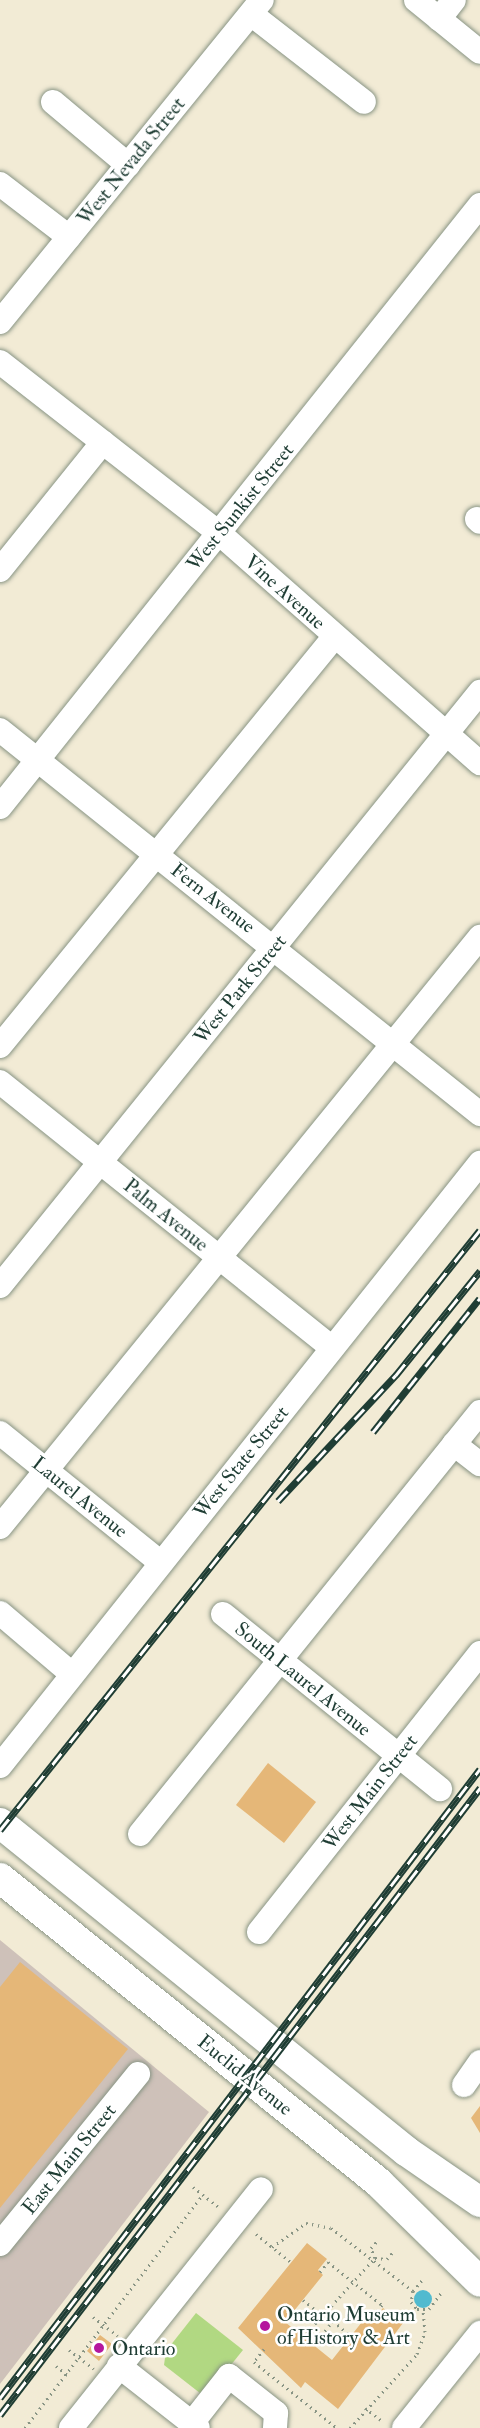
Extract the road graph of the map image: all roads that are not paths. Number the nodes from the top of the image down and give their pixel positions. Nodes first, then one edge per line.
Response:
1 (416, 0) edge
2 (256, 7) edge
3 (446, 9) edge
4 (480, 52) edge
5 (53, 102) dead end
6 (364, 102) dead end
7 (128, 165) junction
8 (0, 184) edge
9 (480, 206) edge
10 (69, 237) junction
11 (0, 322) edge
12 (0, 362) edge
13 (103, 442) junction
14 (219, 533) junction
15 (0, 570) edge
16 (335, 636) junction
17 (480, 692) edge
18 (0, 729) edge
19 (446, 735) junction
20 (38, 761) junction
21 (480, 763) edge
22 (0, 807) edge
23 (157, 855) junction
24 (480, 938) edge
25 (274, 946) junction
26 (394, 1045) junction
27 (0, 1046) edge
28 (0, 1082) edge
29 (480, 1114) edge
30 (101, 1163) junction
31 (480, 1163) edge
32 (220, 1258) junction
33 (4, 1273) edge
34 (332, 1348) junction
35 (480, 1412) edge
36 (0, 1433) edge
37 (454, 1444) junction
38 (480, 1464) edge
39 (45, 1469) junction
40 (0, 1527) edge
41 (160, 1562) junction
42 (0, 1613) edge
43 (223, 1614) dead end
44 (480, 1653) edge
45 (280, 1660) junction
46 (72, 1674) junction
47 (398, 1756) junction
48 (2, 1764) edge
49 (440, 1789) dead end
50 (0, 1822) edge
51 (140, 1834) dead end
52 (0, 1878) edge
53 (259, 1932) dead end
54 (480, 2062) edge
55 (138, 2074) dead end
56 (464, 2085) dead end
57 (261, 2189) dead end
58 (480, 2202) edge
59 (0, 2244) edge
60 (480, 2282) edge
61 (480, 2333) edge
62 (120, 2365) junction
63 (393, 2425) edge
64 (195, 2426) edge
65 (71, 2428) edge
66 (275, 2428) edge

1 - 3 street
2 - 6 street
2 - 7 street, West Nevada Street
3 - 4 street
5 - 7 street
7 - 10 street, West Nevada Street
8 - 10 street
9 - 14 street, West Sunkist Street
10 - 11 street, West Nevada Street
12 - 13 street, Vine Avenue
13 - 14 street, Vine Avenue
13 - 15 street
14 - 16 street, Vine Avenue
14 - 20 street, West Sunkist Street
16 - 19 street, Vine Avenue
16 - 23 street
17 - 19 street, West Park Street
18 - 20 street, Fern Avenue
19 - 21 street, Vine Avenue
19 - 25 street, West Park Street
20 - 22 street, West Sunkist Street
20 - 23 street, Fern Avenue
23 - 25 street, Fern Avenue
23 - 27 street
24 - 26 street
25 - 26 street, Fern Avenue
25 - 30 street, West Park Street
26 - 29 street, Fern Avenue
26 - 32 street
28 - 30 street, Palm Avenue
30 - 32 street, Palm Avenue
30 - 33 street, West Park Street
31 - 34 street, West State Street
32 - 34 street, Palm Avenue
32 - 39 street
34 - 41 street, West State Street
35 - 37 street
36 - 39 street, Laurel Avenue
37 - 38 street
37 - 45 street
39 - 40 street
39 - 41 street, Laurel Avenue
41 - 46 street, West State Street
42 - 46 street
43 - 45 street, South Laurel Avenue
44 - 47 street, West Main Street
45 - 47 street, South Laurel Avenue
45 - 51 street
46 - 48 street, West State Street
47 - 49 street, South Laurel Avenue
47 - 53 street, West Main Street
50 - 58 main road
52 - 60 main road, Euclid Avenue
54 - 56 street
55 - 59 street, East Main Street
57 - 62 street
61 - 63 street
62 - 64 street
62 - 65 street
64 - 66 street

